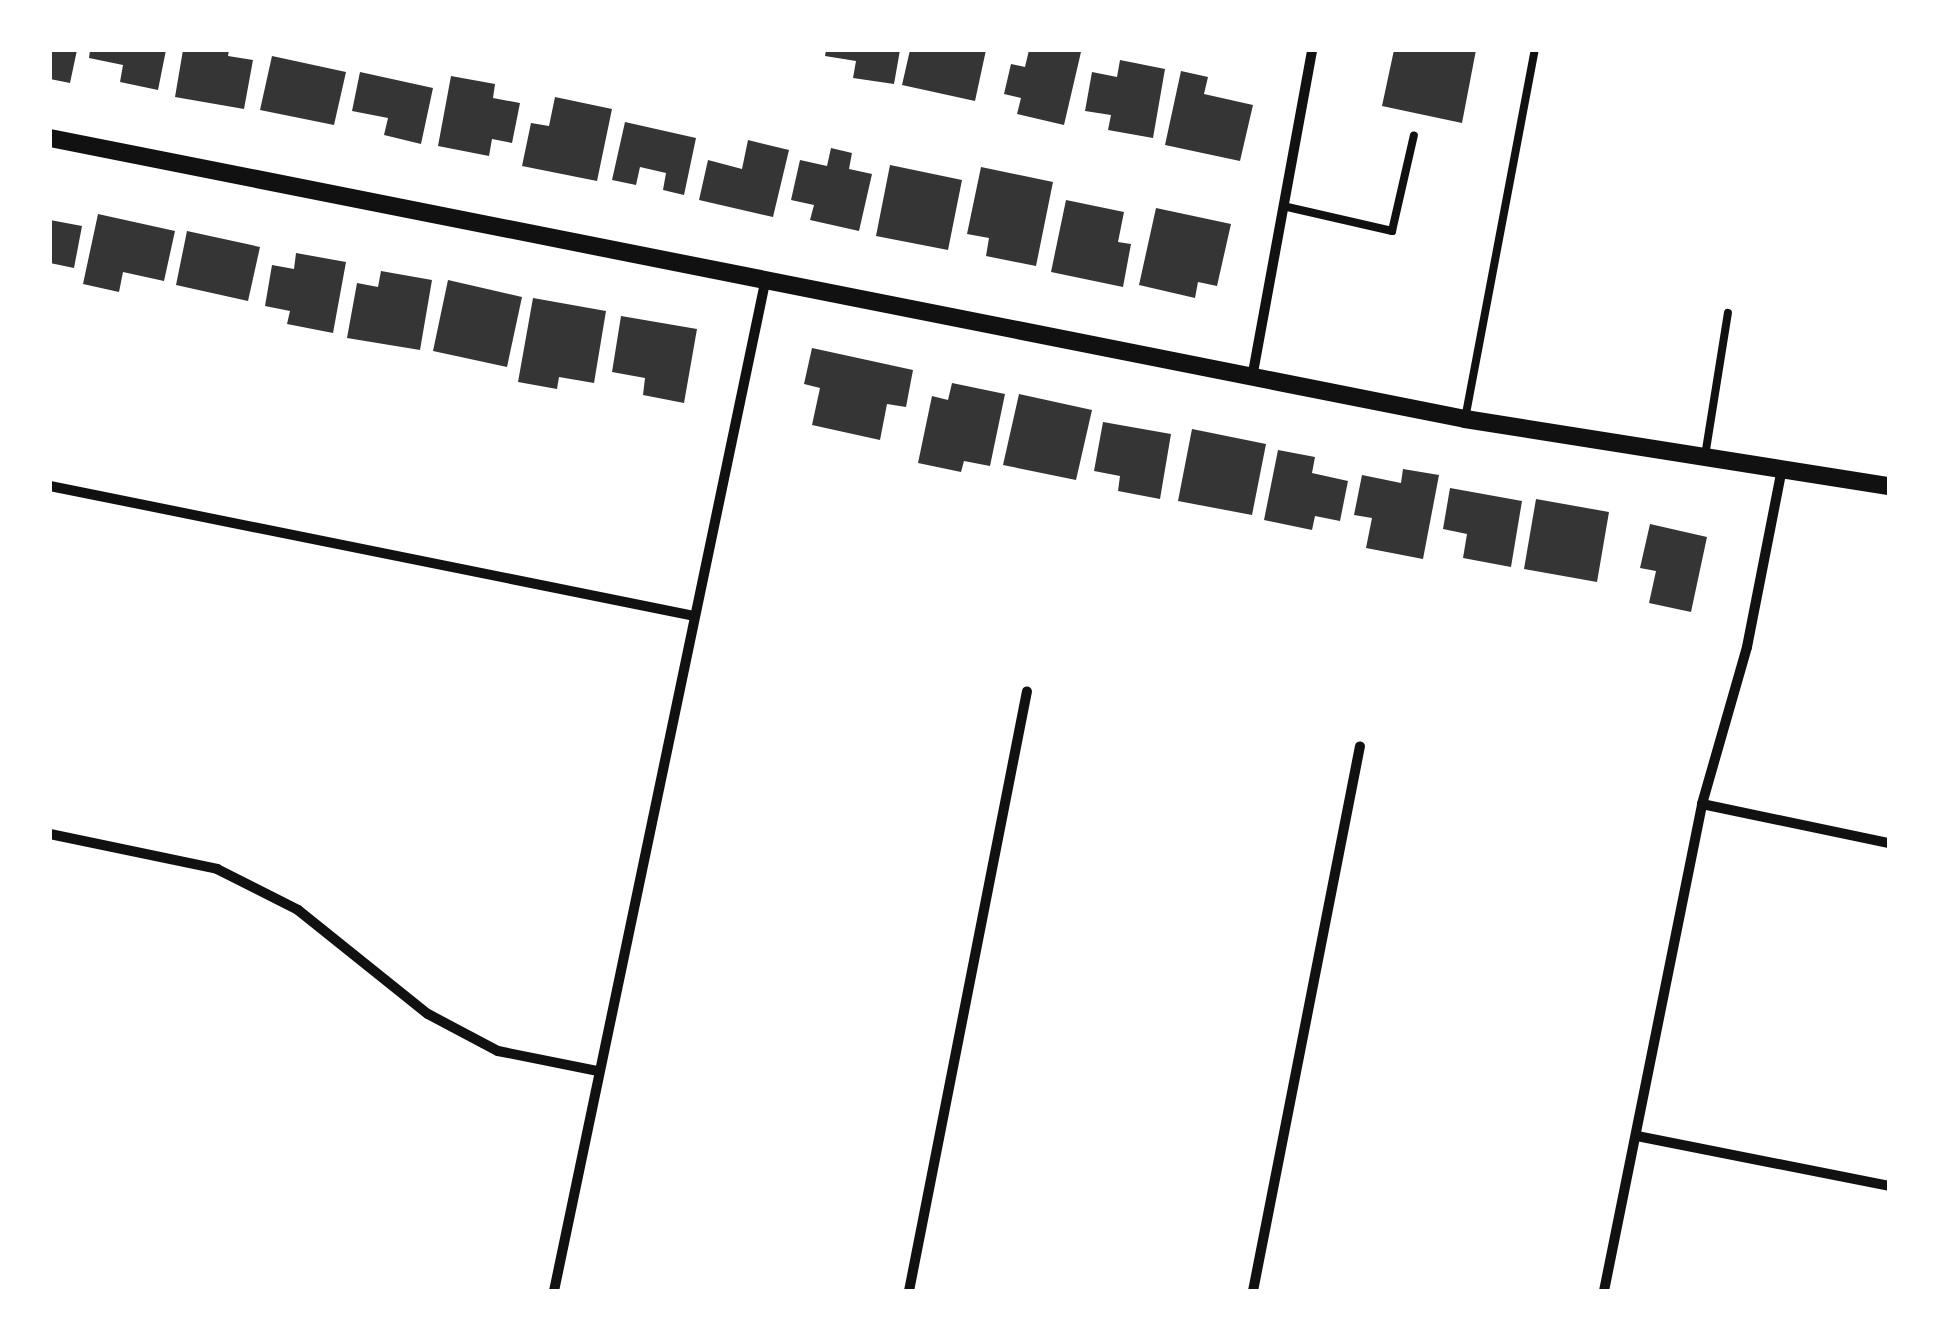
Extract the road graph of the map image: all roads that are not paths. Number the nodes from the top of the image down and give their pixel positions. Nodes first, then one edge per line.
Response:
1 (1312, 50) edge
2 (1535, 50) edge
3 (1414, 135) dead end
4 (50, 138) edge
5 (1283, 206) junction
6 (764, 283) junction
7 (1728, 313) dead end
8 (1252, 378) junction
9 (1465, 420) junction
10 (1705, 460) junction
11 (1782, 467) junction
12 (50, 486) edge
13 (1889, 486) edge
14 (690, 615) junction
15 (1027, 690) dead end
16 (1360, 746) dead end
17 (1702, 804) junction
18 (50, 834) edge
19 (1889, 843) edge
20 (598, 1071) junction
21 (1637, 1136) junction
22 (1889, 1186) edge
23 (554, 1291) edge
24 (909, 1291) edge
25 (1253, 1291) edge
26 (1604, 1291) edge

1 - 5 street
2 - 9 lane
3 - 5 lane
4 - 6 street
5 - 8 street
6 - 8 street
6 - 14 street
7 - 10 lane
8 - 9 street
9 - 10 street
10 - 11 street
11 - 13 street
11 - 17 street
12 - 14 street
14 - 20 street
15 - 24 street
16 - 25 street
17 - 19 street
17 - 21 street
18 - 20 street
20 - 23 street
21 - 22 street
21 - 26 street

